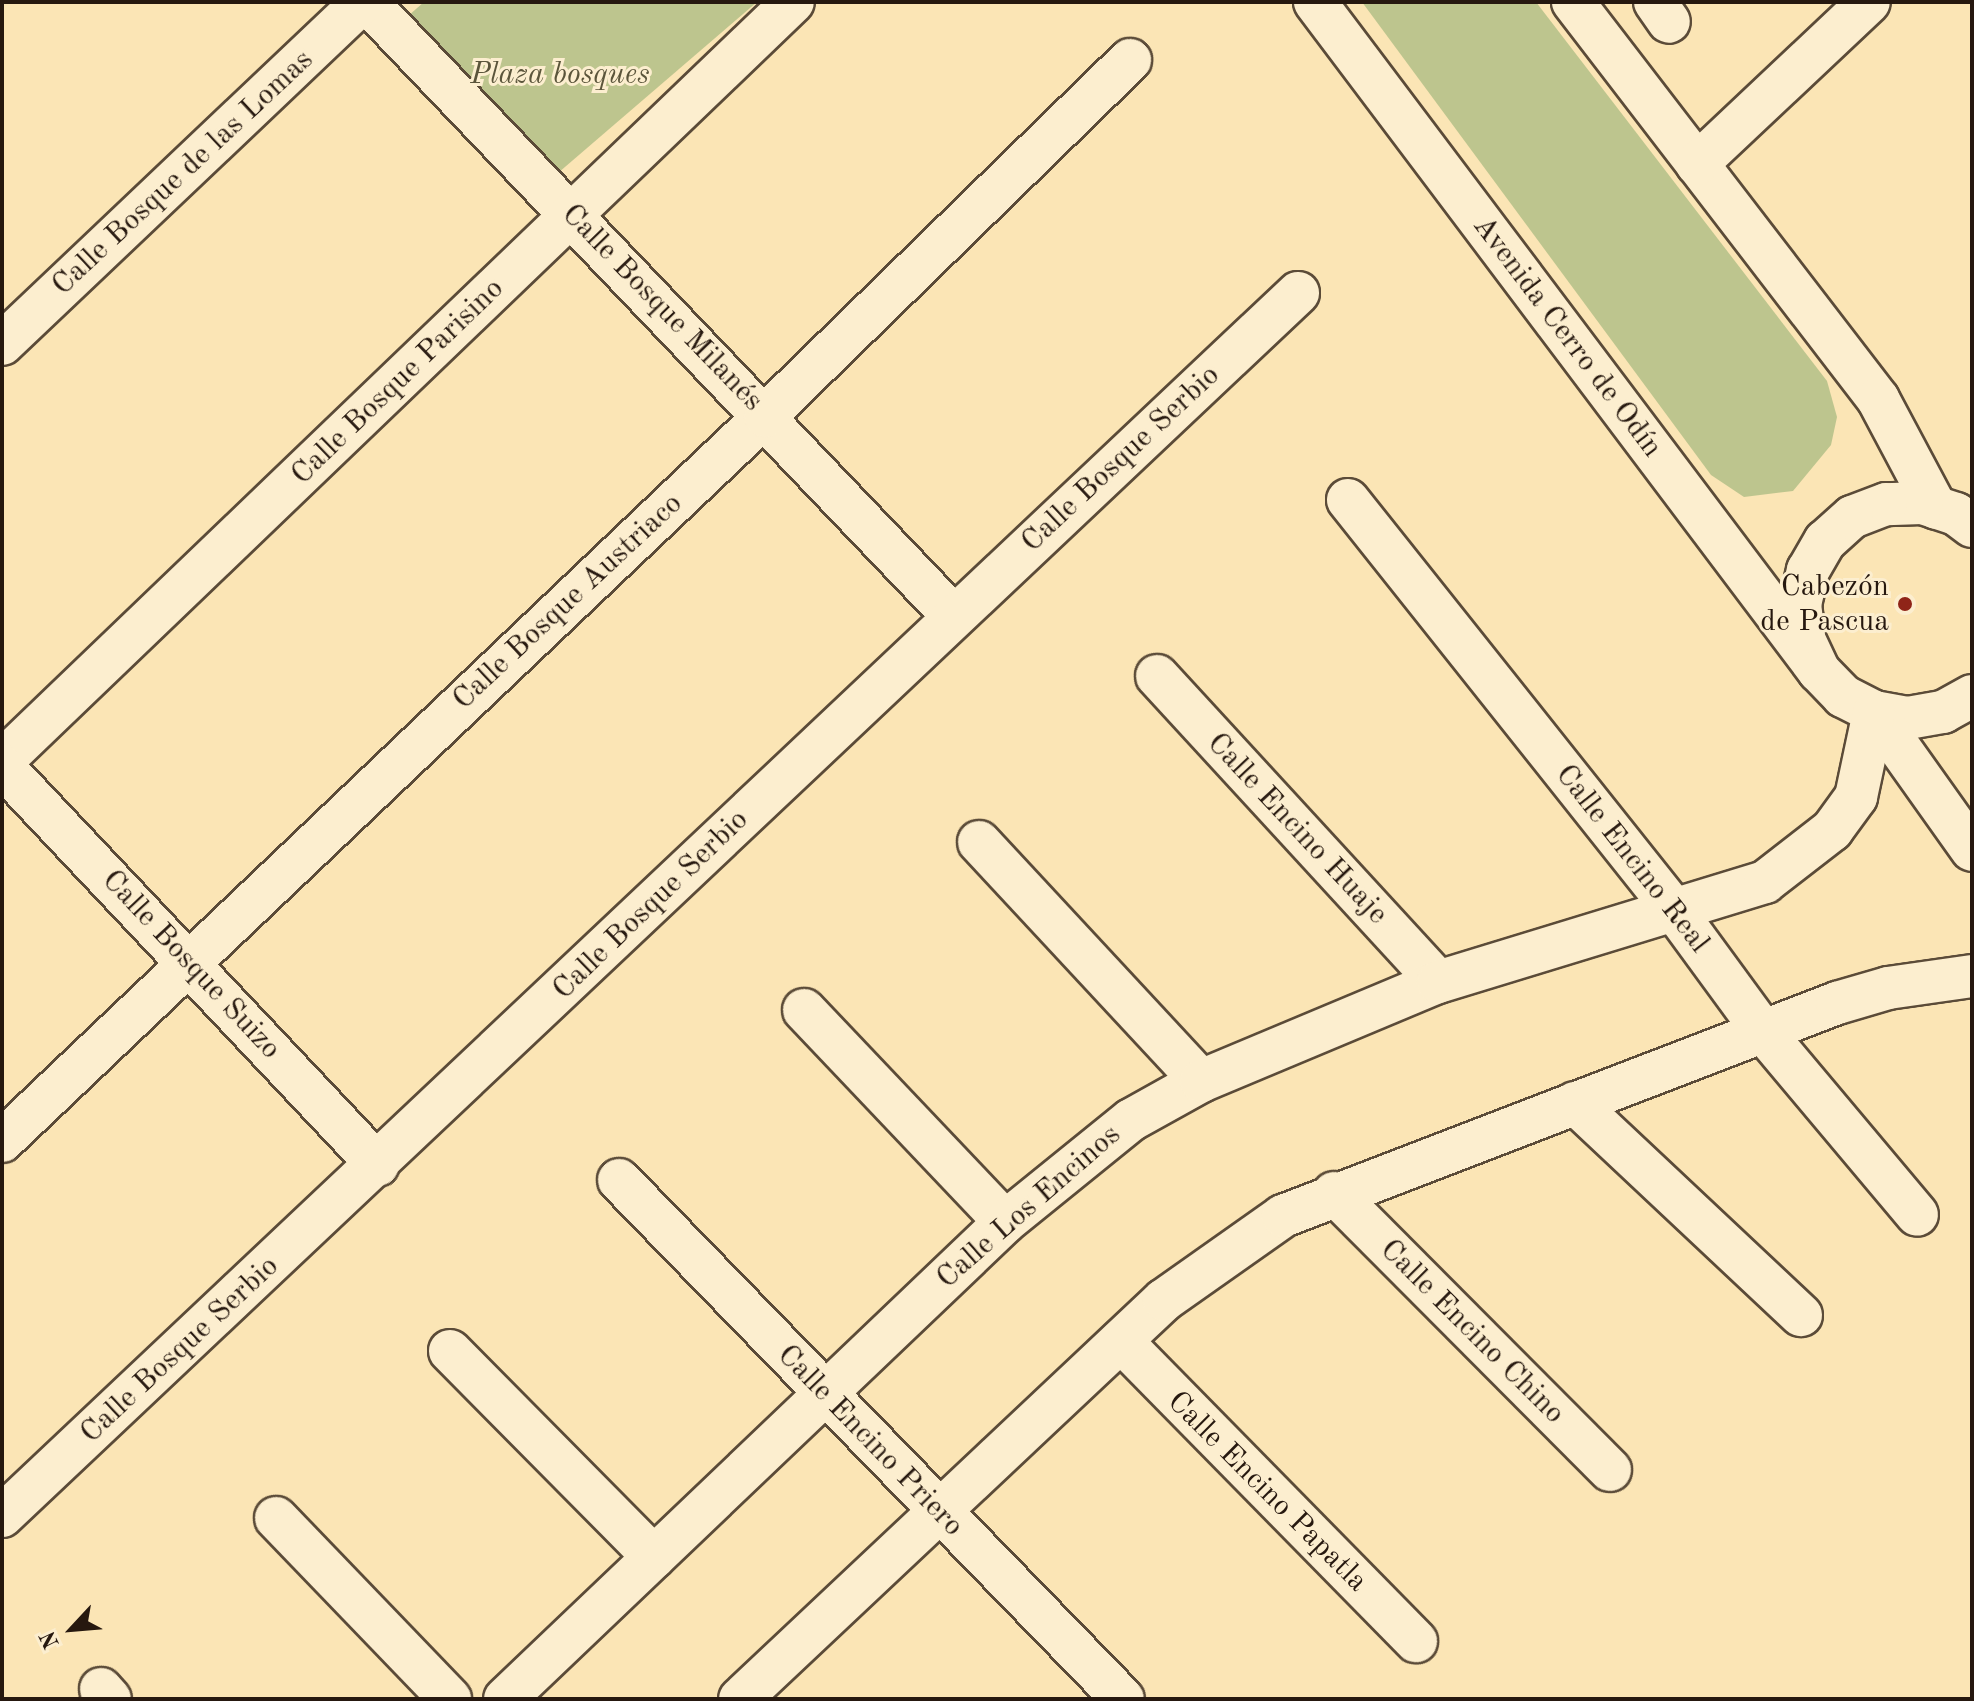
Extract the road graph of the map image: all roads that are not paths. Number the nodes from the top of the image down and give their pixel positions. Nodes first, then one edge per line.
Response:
1 (365, 2) edge
2 (793, 2) edge
3 (1315, 2) edge
4 (1573, 2) edge
5 (1869, 2) edge
6 (1130, 60) dead end
7 (1697, 164) junction
8 (572, 214) junction
9 (1298, 293) dead end
10 (2, 344) edge
11 (765, 416) junction
12 (1348, 500) dead end
13 (1959, 510) edge
14 (954, 617) junction
15 (1819, 671) junction
16 (1157, 676) dead end
17 (1972, 696) edge
18 (1874, 712) junction
19 (2, 763) edge
20 (979, 842) dead end
21 (1972, 850) edge
22 (1675, 911) junction
23 (188, 961) junction
24 (1972, 976) edge
25 (1438, 982) junction
26 (804, 1010) dead end
27 (1762, 1030) junction
28 (1201, 1081) junction
29 (1575, 1103) junction
30 (2, 1141) edge
31 (378, 1165) junction
32 (619, 1180) dead end
33 (1334, 1193) junction
34 (1917, 1215) dead end
35 (1005, 1222) junction
36 (1801, 1315) dead end
37 (1121, 1341) junction
38 (450, 1351) dead end
39 (824, 1394) junction
40 (1610, 1470) dead end
41 (938, 1511) junction
42 (2, 1516) edge
43 (276, 1518) dead end
44 (654, 1557) junction
45 (1416, 1641) dead end
46 (761, 1692) edge
47 (450, 1699) edge
48 (505, 1699) edge
49 (1123, 1699) edge

1 - 8 street, Calle Bosque Milanés
1 - 10 street, Calle Bosque de las Lomas
2 - 8 street, Calle Bosque Parisino
3 - 15 street, Avenida Cerro de Odín
4 - 7 street
5 - 7 street
6 - 11 street, Calle Bosque Austriaco
7 - 13 street
8 - 11 street, Calle Bosque Milanés
8 - 19 street, Calle Bosque Parisino
9 - 14 street, Calle Bosque Serbio
11 - 14 street, Calle Bosque Milanés
11 - 23 street, Calle Bosque Austriaco
12 - 22 street, Calle Encino Real
13 - 15 street
14 - 31 street, Calle Bosque Serbio
15 - 18 street
16 - 25 street, Calle Encino Huaje
17 - 18 street
18 - 21 street
18 - 22 street, Calle Los Encinos
19 - 23 street, Calle Bosque Suizo
20 - 28 street
22 - 25 street, Calle Los Encinos
22 - 27 street, Calle Encino Real
23 - 30 street, Calle Bosque Austriaco
23 - 31 street, Calle Bosque Suizo
24 - 27 street
25 - 28 street, Calle Los Encinos
26 - 35 street
27 - 29 street
27 - 34 street, Calle Encino Real
28 - 35 street, Calle Los Encinos
29 - 33 street
29 - 36 street
31 - 42 street, Calle Bosque Serbio
32 - 39 street, Calle Encino Priero
33 - 37 street
33 - 40 street, Calle Encino Chino
35 - 39 street, Calle Los Encinos
37 - 41 street
37 - 45 street, Calle Encino Papatla
38 - 44 street
39 - 41 street, Calle Encino Priero
39 - 44 street, Calle Los Encinos
41 - 46 street
41 - 49 street, Calle Encino Priero
43 - 47 street
44 - 48 street, Calle Los Encinos

